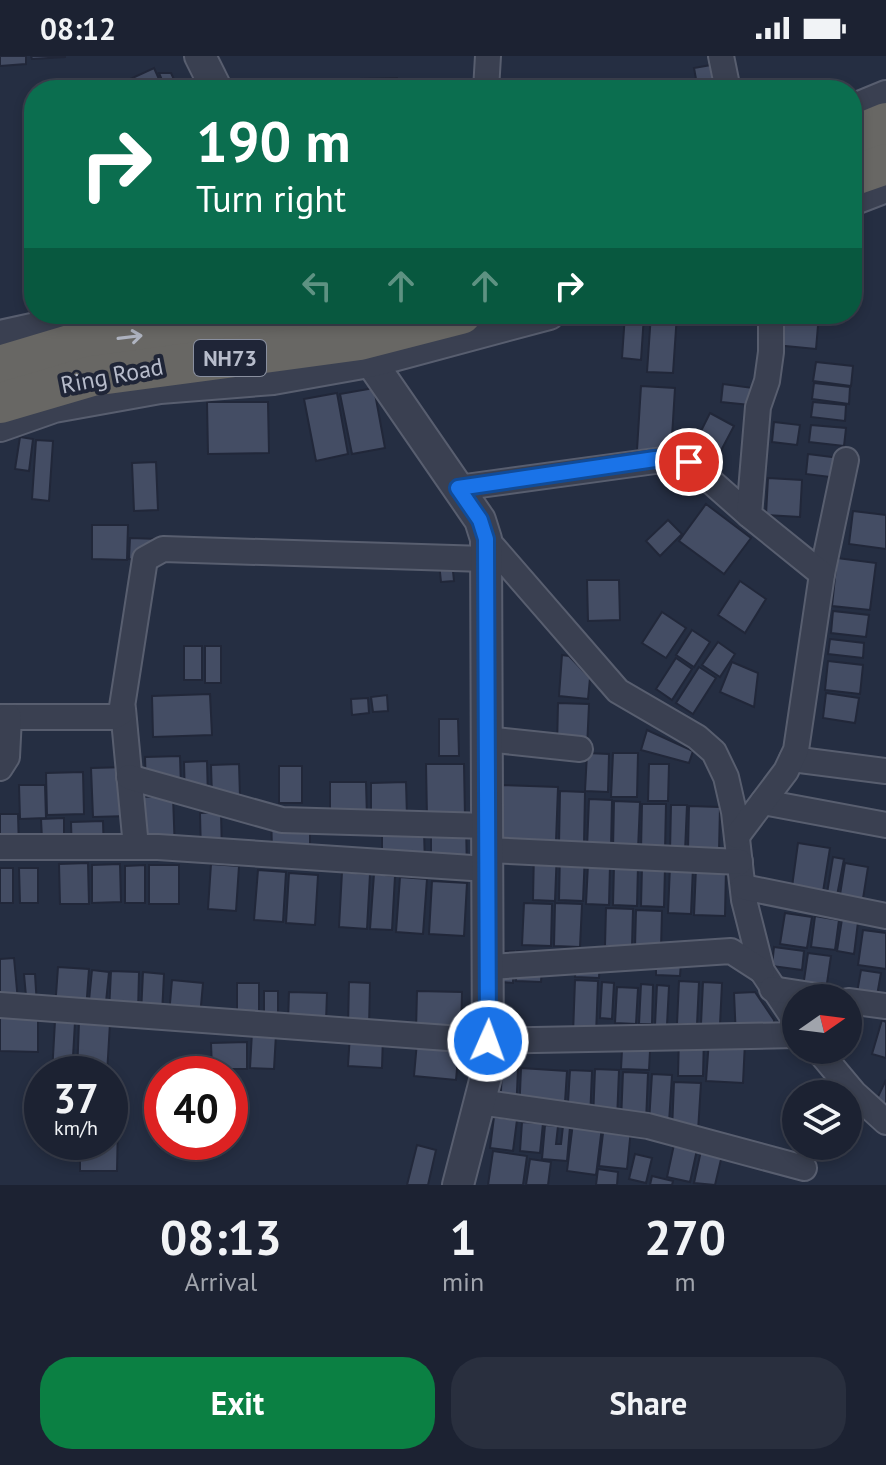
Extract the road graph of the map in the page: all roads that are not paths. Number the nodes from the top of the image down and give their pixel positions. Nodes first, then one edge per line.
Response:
1 (200, 56) edge
2 (488, 56) edge
3 (721, 56) edge
4 (212, 80) edge
5 (487, 80) edge
6 (726, 80) edge
7 (886, 96) edge
8 (862, 106) edge
9 (886, 123) edge
10 (866, 176) edge
11 (55, 324) edge
12 (228, 324) edge
13 (326, 324) edge
14 (386, 324) edge
15 (416, 324) edge
16 (771, 324) edge
17 (349, 329) edge
18 (0, 336) edge
19 (0, 366) edge
20 (0, 403) edge
21 (0, 426) edge
22 (846, 460) dead end
23 (458, 488) junction
24 (749, 515) junction
25 (486, 549) junction
26 (822, 574) junction
27 (123, 709) junction
28 (5, 717) edge
29 (486, 739) junction
30 (580, 749) dead end
31 (792, 759) junction
32 (0, 768) edge
33 (886, 771) edge
34 (129, 777) junction
35 (763, 802) junction
36 (886, 825) edge
37 (737, 836) junction
38 (0, 847) edge
39 (136, 847) junction
40 (487, 848) junction
41 (740, 862) junction
42 (743, 887) junction
43 (886, 916) edge
44 (490, 967) junction
45 (767, 980) junction
46 (782, 984) edge
47 (782, 1002) edge
48 (862, 1003) edge
49 (0, 1005) edge
50 (886, 1006) edge
51 (782, 1035) edge
52 (488, 1041) junction
53 (830, 1064) edge
54 (479, 1102) junction
55 (886, 1122) edge
56 (804, 1168) dead end
57 (458, 1185) edge

1 - 4 street
2 - 5 street
3 - 6 street
7 - 8 street
9 - 10 highway
11 - 18 street
19 -> 12 highway, Ring Road / NH73
13 -> 17 highway, Ring Road / NH73
14 - 17 highway, Ring Road / NH73
15 - 17 street
16 - 24 street
17 - 20 highway, Ring Road / NH73
17 - 21 street
17 - 23 street
22 - 26 street
23 - 24 street
23 - 25 street
24 - 26 street
25 - 27 street
25 - 29 street
25 - 37 street
26 - 31 street
27 - 28 street
27 - 34 street
28 - 32 street
29 - 30 street
29 - 40 street
31 - 33 street
31 - 35 street
34 - 39 street
34 - 40 street
35 - 36 street
35 - 37 street
37 - 41 street
38 - 39 street
39 - 40 street
40 - 41 street
40 - 44 street
41 - 42 street
42 - 43 street
42 - 45 street
44 - 45 street
44 - 52 street
45 - 46 street
45 - 47 street
48 - 50 street
49 - 52 street
51 - 52 street
52 - 54 street
53 - 55 street
54 - 56 street
54 - 57 street

